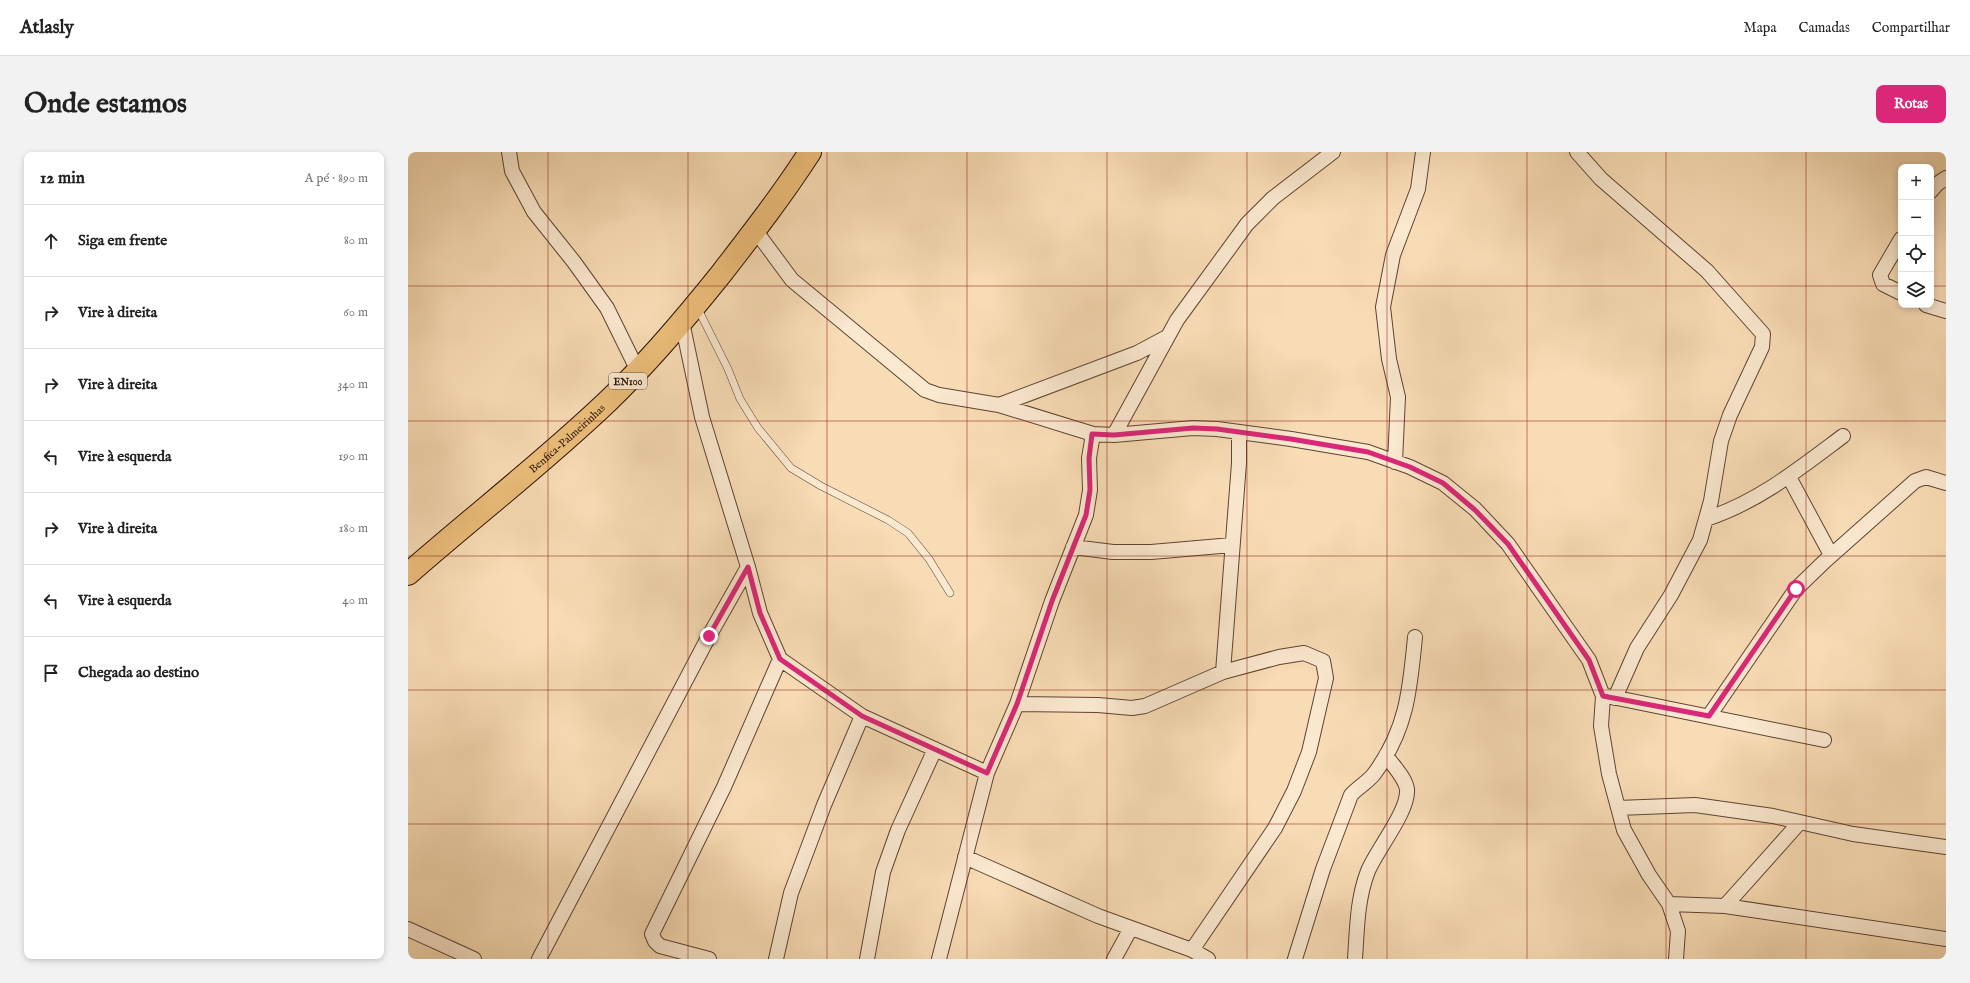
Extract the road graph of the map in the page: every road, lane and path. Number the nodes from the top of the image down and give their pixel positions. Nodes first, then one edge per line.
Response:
1 (509, 152) edge
2 (810, 152) edge
3 (1333, 152) edge
4 (1423, 152) edge
5 (1577, 152) edge
6 (1946, 178) edge
7 (1934, 188) edge
8 (755, 230) junction
9 (1898, 244) edge
10 (1898, 292) edge
11 (696, 305) junction
12 (1934, 307) edge
13 (1946, 311) edge
14 (682, 322) junction
15 (1167, 337) junction
16 (638, 372) junction
17 (999, 405) junction
18 (1239, 432) junction
19 (1092, 434) junction
20 (1114, 435) junction
21 (1843, 436) dead end
22 (1395, 462) junction
23 (1789, 477) junction
24 (1946, 483) edge
25 (1706, 519) junction
26 (1232, 545) junction
27 (1073, 547) junction
28 (1830, 555) junction
29 (748, 567) junction
30 (408, 574) edge
31 (950, 593) dead end
32 (1415, 637) dead end
33 (780, 659) junction
34 (1223, 672) junction
35 (1609, 697) junction
36 (1017, 704) junction
37 (862, 716) junction
38 (1709, 716) junction
39 (1824, 740) dead end
40 (935, 750) junction
41 (1386, 755) junction
42 (987, 773) junction
43 (1618, 808) junction
44 (1800, 822) junction
45 (1946, 847) edge
46 (965, 857) junction
47 (1669, 904) junction
48 (1725, 906) junction
49 (1131, 928) junction
50 (408, 929) edge
51 (1946, 939) edge
52 (1192, 950) junction
53 (474, 959) edge
54 (539, 959) edge
55 (709, 959) edge
56 (776, 959) edge
57 (867, 959) edge
58 (939, 959) edge
59 (1114, 959) edge
60 (1208, 959) edge
61 (1295, 959) edge
62 (1355, 959) edge
63 (1676, 959) edge

1 - 16 street
2 - 8 main road, Benfica-Palmeirinhas / EN100
3 - 15 street
4 - 22 street
5 - 25 street
6 - 7 street
8 - 11 main road, Benfica-Palmeirinhas / EN100
8 - 17 street
9 - 10 street
11 - 14 main road, Benfica-Palmeirinhas / EN100
11 - 31 lane
12 - 13 street
14 - 16 main road, Benfica-Palmeirinhas / EN100
14 - 29 street
15 - 17 street
15 - 20 street
16 - 30 main road, Benfica-Palmeirinhas / EN100
17 - 19 street
18 - 20 street
18 - 22 street
18 - 26 street
19 - 20 street
19 - 27 street
21 - 23 street
22 - 35 street
23 - 25 street
23 - 28 street
24 - 28 street
25 - 35 street
26 - 27 street
26 - 34 street
27 - 36 street
28 - 38 street
29 - 33 street
29 - 54 street
32 - 41 street
33 - 37 street
33 - 55 street
34 - 36 street
34 - 52 street
35 - 38 street
35 - 43 street
36 - 42 street
37 - 40 street
37 - 56 street
38 - 39 street
40 - 42 street
40 - 57 street
41 - 61 street
41 - 62 street
42 - 46 street
43 - 44 street
43 - 47 street
44 - 45 street
44 - 48 street
46 - 49 street
46 - 58 street
47 - 48 street
47 - 63 street
48 - 51 street
49 - 52 street
49 - 59 street
50 - 53 street
52 - 60 street

